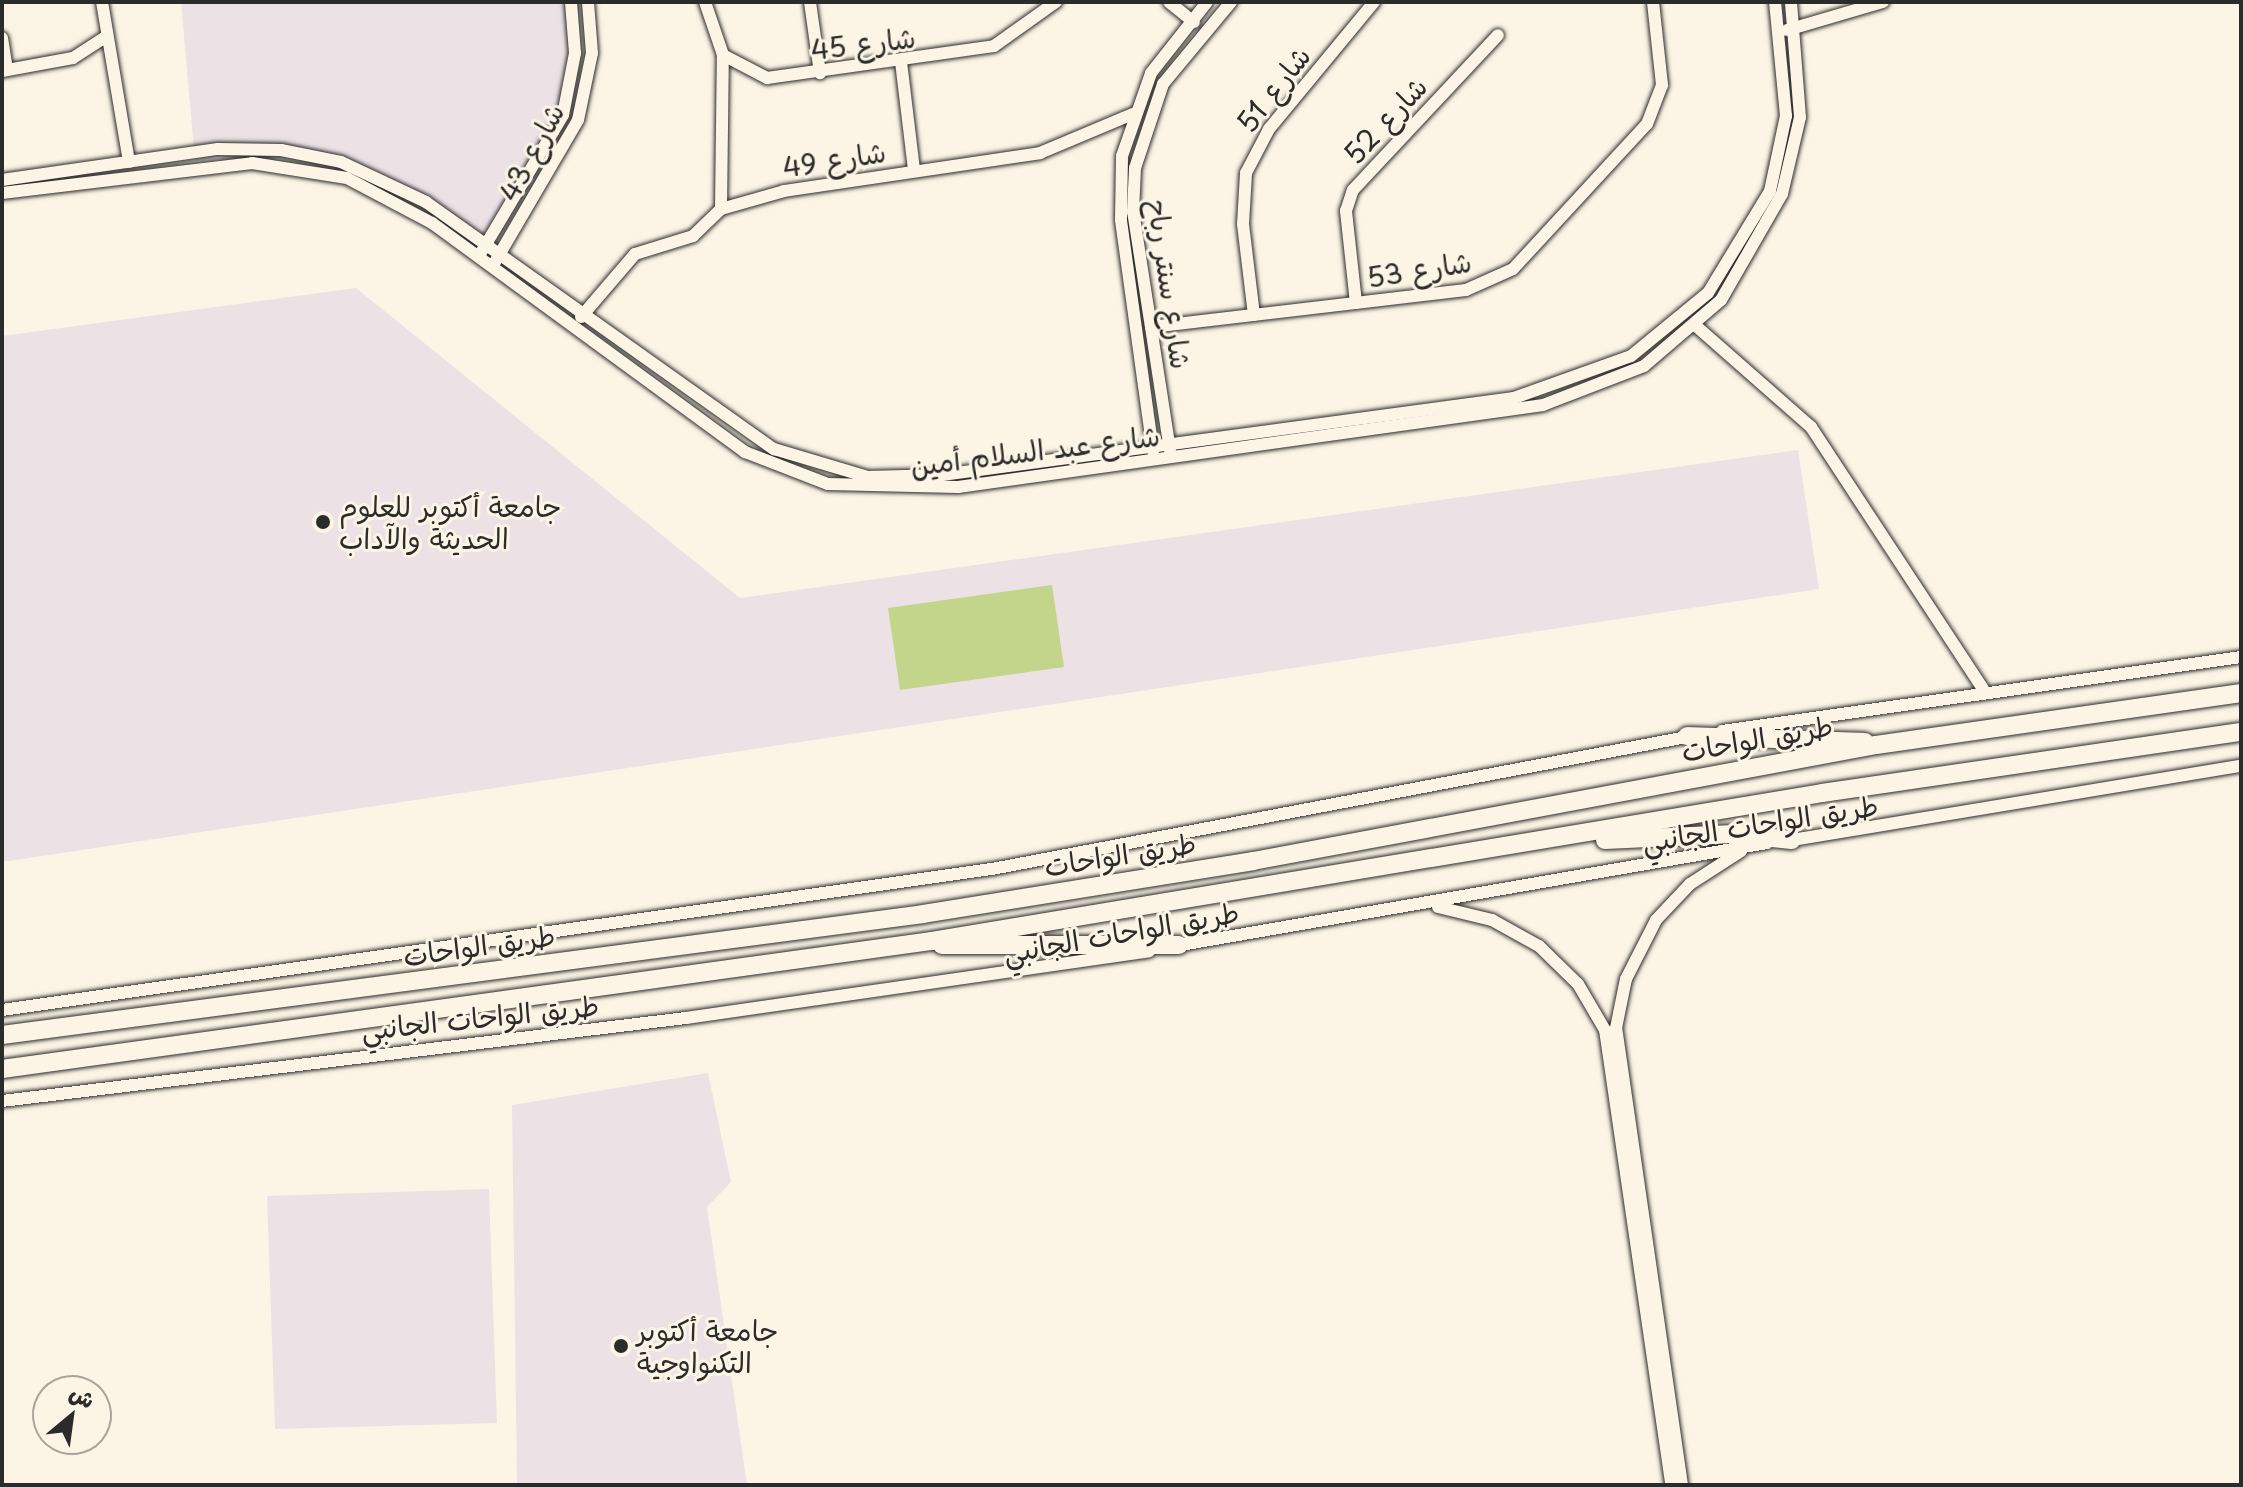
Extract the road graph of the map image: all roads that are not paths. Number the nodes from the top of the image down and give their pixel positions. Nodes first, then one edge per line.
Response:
1 (102, 2) edge
2 (571, 2) edge
3 (588, 2) edge
4 (705, 2) edge
5 (810, 2) edge
6 (1056, 2) edge
7 (1169, 2) edge
8 (1207, 2) edge
9 (1231, 2) edge
10 (1374, 2) edge
11 (1653, 2) edge
12 (1775, 2) edge
13 (1791, 2) edge
14 (1883, 2) edge
15 (1191, 20) junction
16 (1793, 29) junction
17 (1204, 30) junction
18 (1779, 31) junction
19 (1498, 35) dead end
20 (107, 36) junction
21 (2, 38) edge
22 (723, 55) junction
23 (901, 62) junction
24 (4, 70) edge
25 (820, 73) junction
26 (1133, 114) junction
27 (129, 162) junction
28 (914, 170) junction
29 (2, 180) edge
30 (2, 193) edge
31 (721, 209) junction
32 (485, 246) junction
33 (477, 258) junction
34 (494, 263) junction
35 (1146, 294) junction
36 (1131, 296) junction
37 (1356, 303) junction
38 (1254, 315) junction
39 (581, 317) junction
40 (1696, 326) junction
41 (1151, 327) junction
42 (1515, 404) junction
43 (1169, 444) junction
44 (1153, 446) junction
45 (1171, 457) junction
46 (1154, 460) junction
47 (2241, 657) edge
48 (1983, 689) junction
49 (2241, 693) edge
50 (2241, 732) edge
51 (1687, 736) junction
52 (1876, 745) junction
53 (2241, 766) edge
54 (1578, 837) junction
55 (1792, 840) junction
56 (1751, 845) junction
57 (1422, 906) junction
58 (932, 941) junction
59 (1179, 945) junction
60 (264, 1003) junction
61 (221, 1008) junction
62 (2, 1010) edge
63 (272, 1032) junction
64 (2, 1035) edge
65 (220, 1040) junction
66 (2, 1069) edge
67 (2, 1101) edge
68 (1671, 1485) edge
69 (1682, 1485) edge

1 - 20 street
2 - 32 street, شارع 43
3 - 34 street, شارع 43
4 - 22 street
5 - 25 street
6 - 23 street, شارع 45
7 - 15 street
8 - 15 street, شارع سنتر رباح
9 - 17 street, شارع سنتر رباح
10 - 38 street, شارع 51
11 - 37 street, شارع 53
12 - 18 street, شارع عبد السلام أمين
13 - 16 street, شارع عبد السلام أمين
14 - 16 street
15 - 17 street
15 - 26 street, شارع سنتر رباح
16 - 18 street
16 - 40 street, شارع عبد السلام أمين
17 - 35 street, شارع سنتر رباح
18 - 42 street, شارع عبد السلام أمين
19 - 37 street, شارع 52
20 - 24 street
20 - 27 street
21 - 24 street
22 - 25 street, شارع 45
22 - 31 street
23 - 25 street, شارع 45
23 - 28 street
26 - 28 street, شارع 49
26 - 36 street, شارع سنتر رباح
27 - 29 street, شارع عبد السلام أمين
27 - 32 street, شارع عبد السلام أمين
28 - 31 street, شارع 49
30 - 33 street, شارع عبد السلام أمين
31 - 39 street
32 - 33 street, شارع 43
32 - 34 street, شارع عبد السلام أمين
33 - 34 street, شارع عبد السلام أمين
34 - 39 street, شارع عبد السلام أمين
34 - 46 street, شارع عبد السلام أمين
35 - 36 street
35 - 41 street, شارع سنتر رباح
36 - 44 street, شارع سنتر رباح
37 - 38 street, شارع 53
38 - 41 street, شارع 53
39 - 44 street, شارع عبد السلام أمين
40 - 42 street, شارع عبد السلام أمين
40 - 48 street
41 - 43 street, شارع سنتر رباح
42 - 43 street, شارع عبد السلام أمين
42 - 45 street, شارع عبد السلام أمين
43 - 44 street, شارع عبد السلام أمين
43 - 45 street, شارع سنتر رباح
44 - 46 street, شارع سنتر رباح
45 - 46 street, شارع عبد السلام أمين
47 - 48 street
48 - 51 street
49 - 52 highway, طريق الواحات
50 - 54 highway, طريق الواحات
51 - 52 highway
51 - 62 street
52 - 60 highway, طريق الواحات
53 - 55 street, طريق الواحات الجانبي
54 - 55 highway
54 - 58 highway, طريق الواحات
55 - 56 street, طريق الواحات الجانبي
56 - 57 street, طريق الواحات الجانبي
56 - 69 street
57 - 59 street, طريق الواحات الجانبي
57 - 68 street
58 - 59 highway
58 - 63 highway, طريق الواحات
59 - 67 street, طريق الواحات الجانبي
60 - 61 highway, طريق الواحات
60 - 63 highway
61 - 64 highway, طريق الواحات
61 - 65 highway
63 - 65 highway, طريق الواحات
65 - 66 highway, طريق الواحات

